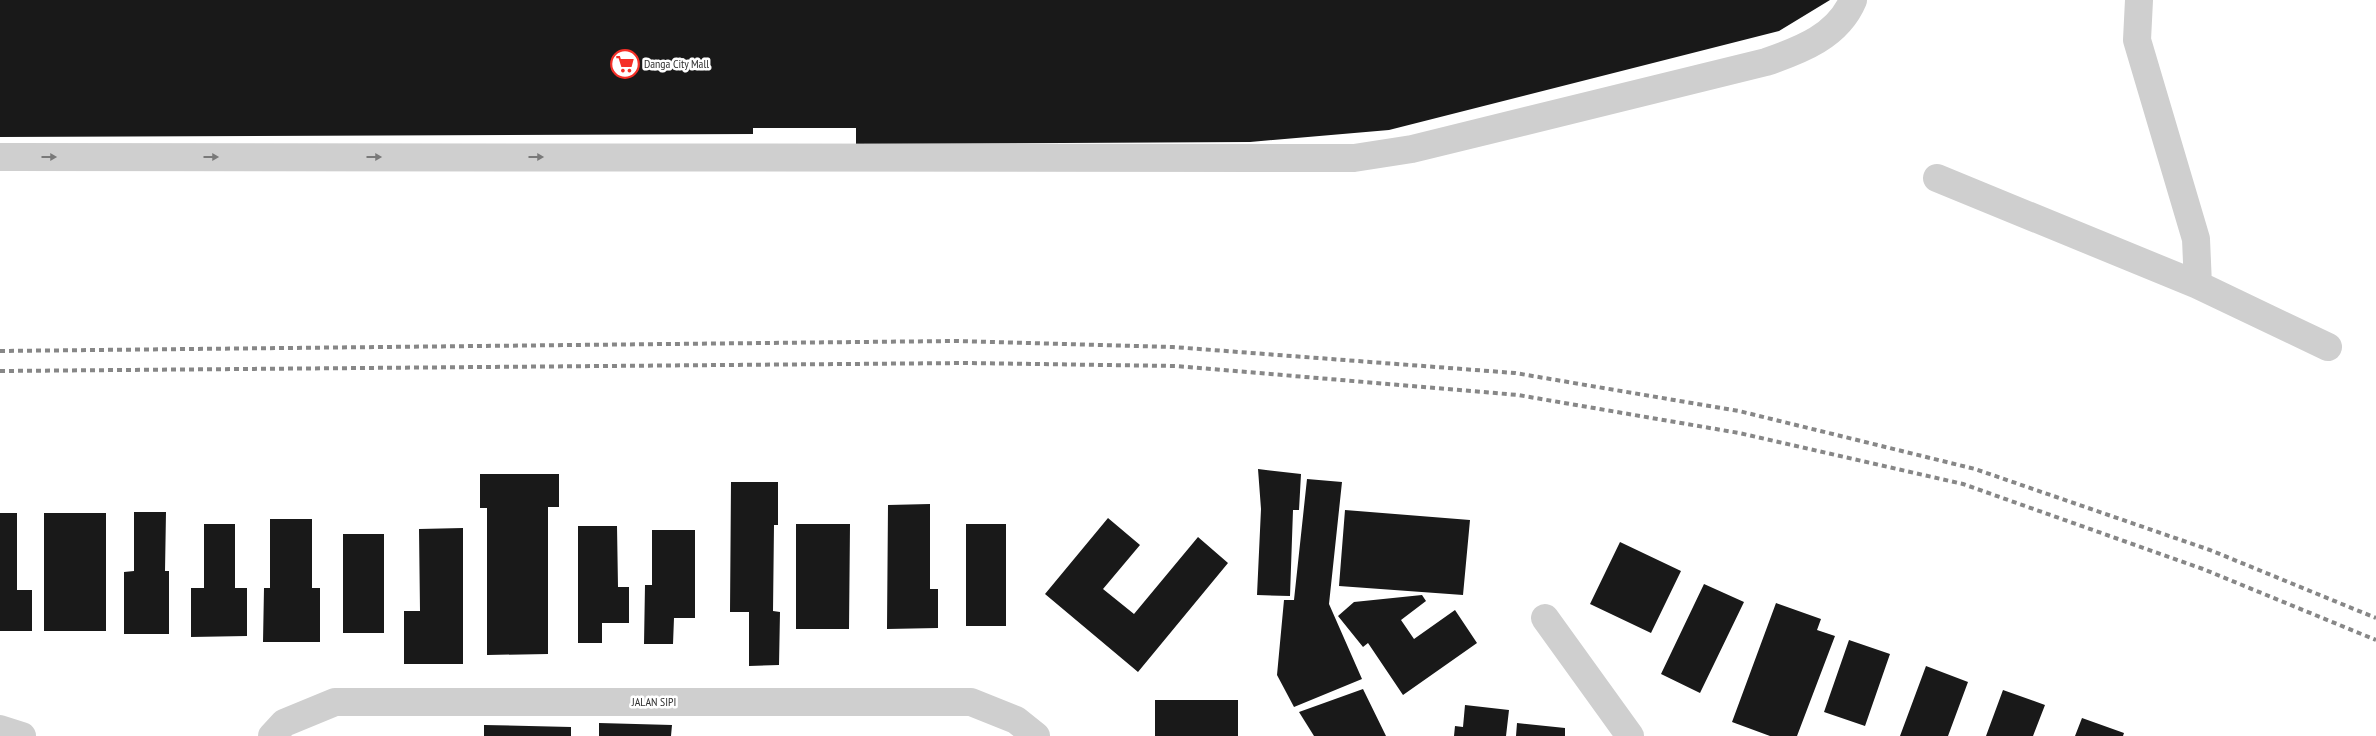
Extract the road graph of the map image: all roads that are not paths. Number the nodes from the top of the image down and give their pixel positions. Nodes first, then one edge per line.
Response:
1 (1853, 0) edge
2 (2139, 0) edge
3 (0, 157) edge
4 (1937, 178) dead end
5 (2198, 285) junction
6 (2328, 347) dead end
7 (1545, 618) dead end
8 (0, 728) edge
9 (22, 736) edge
10 (272, 736) edge
11 (1036, 736) edge
12 (1630, 736) edge

3 -> 1 street
2 - 5 street
4 - 5 street
5 - 6 street
7 - 12 street
8 - 9 street
10 - 11 street, JALAN SIPI

